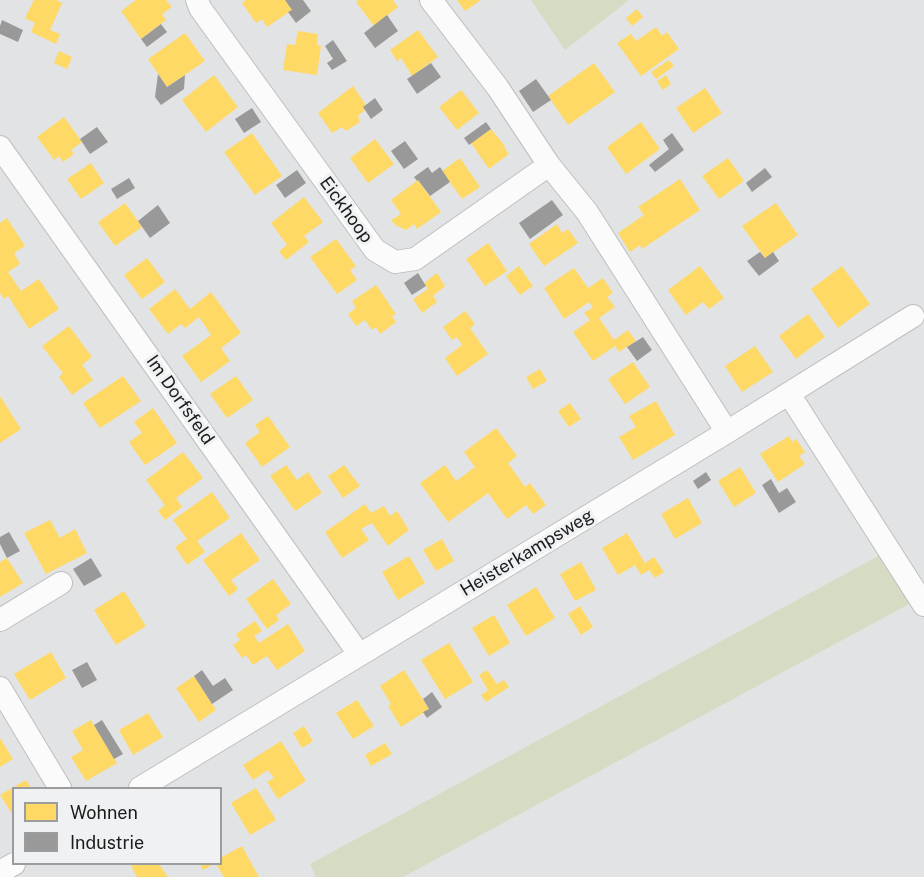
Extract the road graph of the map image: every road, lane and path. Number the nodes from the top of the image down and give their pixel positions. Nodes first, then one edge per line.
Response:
1 (198, 0) edge
2 (431, 0) edge
3 (0, 147) edge
4 (549, 165) junction
5 (913, 316) dead end
6 (789, 394) junction
7 (727, 432) junction
8 (61, 583) dead end
9 (924, 605) edge
10 (0, 620) edge
11 (359, 654) junction
12 (0, 688) edge
13 (59, 787) edge
14 (143, 787) edge

1 - 4 street, Eickhoop
2 - 4 street
3 - 11 street, Im Dorfsfeld
4 - 7 street
5 - 6 street, Heisterkampsweg
6 - 7 street, Heisterkampsweg
6 - 9 street
7 - 11 street, Heisterkampsweg
8 - 10 street
11 - 14 street, Heisterkampsweg
12 - 13 street

